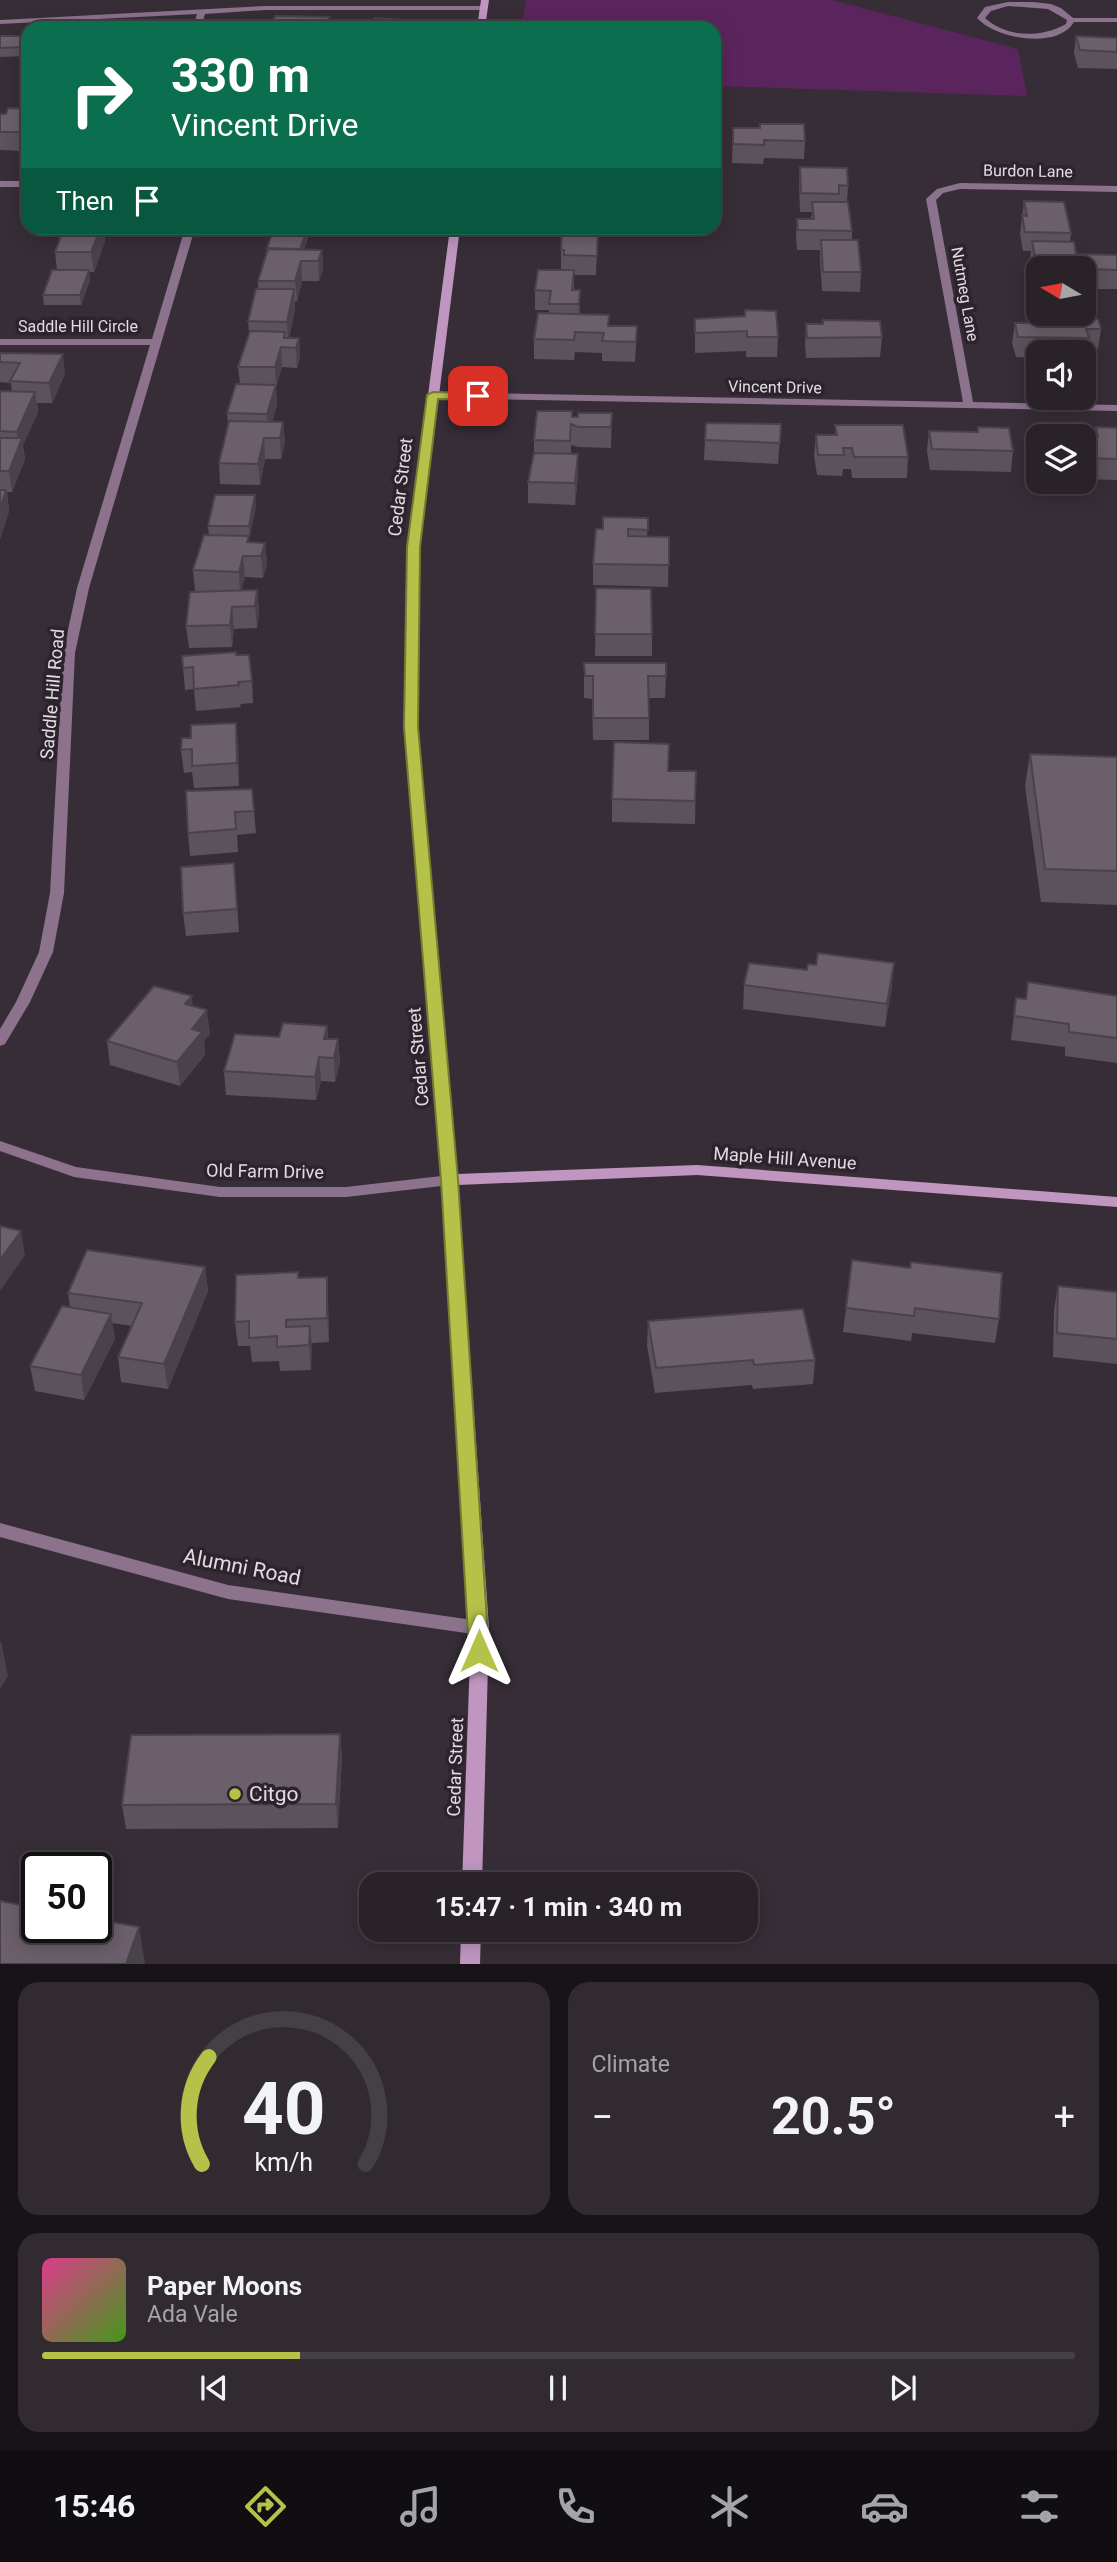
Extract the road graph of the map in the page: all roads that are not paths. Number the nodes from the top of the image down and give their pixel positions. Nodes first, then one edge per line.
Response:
1 (484, 4) edge
2 (202, 9) junction
3 (1071, 20) junction
4 (1117, 20) edge
5 (199, 21) edge
6 (0, 22) edge
7 (0, 184) edge
8 (21, 184) edge
9 (1117, 188) edge
10 (940, 191) joint
11 (188, 235) edge
12 (454, 235) edge
13 (0, 342) edge
14 (156, 342) junction
15 (433, 395) junction
16 (969, 406) junction
17 (1117, 408) edge
18 (0, 1041) edge
19 (0, 1146) edge
20 (450, 1180) junction
21 (1117, 1202) edge
22 (0, 1530) edge
23 (480, 1628) junction
24 (472, 1872) edge
25 (471, 1942) edge
26 (470, 1964) edge

1 - 2 street
2 - 5 street
2 - 6 street
3 - 3 street
3 - 4 street
7 - 8 street
9 - 10 street, Burdon Lane
10 - 16 street, Nutmeg Lane
11 - 14 street, Saddle Hill Road
12 - 15 main road, Cedar Street
13 - 14 street, Saddle Hill Circle
14 - 18 street, Saddle Hill Road
15 - 16 street, Vincent Drive
15 - 20 main road, Cedar Street
16 - 17 street, Vincent Drive
19 - 20 street, Old Farm Drive
20 - 21 main road, Maple Hill Avenue
20 - 23 main road, Cedar Street
22 - 23 street, Alumni Road
23 - 24 main road, Cedar Street
25 - 26 main road

